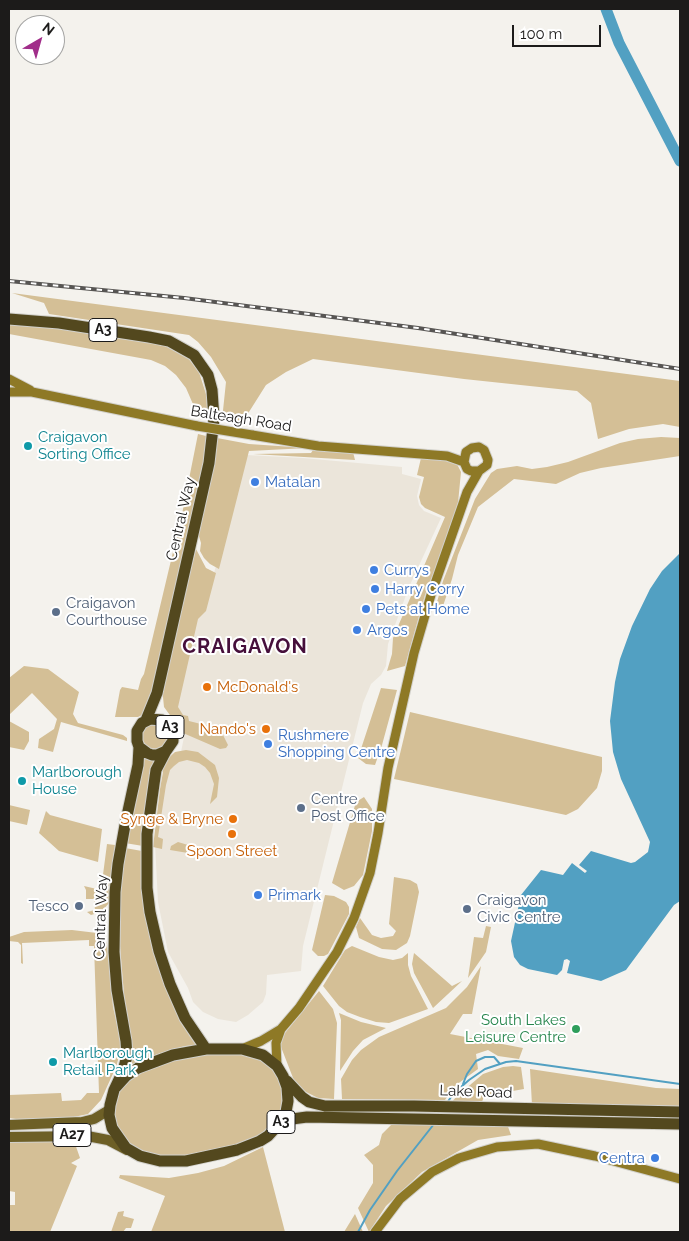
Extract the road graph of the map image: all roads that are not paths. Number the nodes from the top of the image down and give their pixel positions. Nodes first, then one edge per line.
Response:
1 (9, 319) edge
2 (9, 379) edge
3 (9, 392) edge
4 (32, 392) junction
5 (466, 452) junction
6 (448, 456) junction
7 (466, 465) junction
8 (479, 471) junction
9 (467, 492) junction
10 (157, 693) junction
11 (146, 720) junction
12 (166, 722) junction
13 (139, 747) junction
14 (166, 751) junction
15 (281, 1029) junction
16 (206, 1049) junction
17 (242, 1049) junction
18 (280, 1071) junction
19 (116, 1087) junction
20 (109, 1110) junction
21 (680, 1112) edge
22 (280, 1123) junction
23 (680, 1124) edge
24 (9, 1125) edge
25 (9, 1137) edge
26 (132, 1153) junction
27 (680, 1179) edge
28 (375, 1232) edge

1 - 10 highway, Central Way / A3
2 - 4 street, Balteagh Road
3 - 4 street, Balteagh Road
4 - 6 street, Balteagh Road, bridge
5 - 6 street, Balteagh Road
5 - 7 street
5 - 8 street
6 - 7 street, Balteagh Road
7 - 8 street
7 - 9 street
8 - 9 street
9 - 15 street
10 - 11 highway, Central Way / A3
10 - 12 highway, Central Way / A3
11 - 12 highway, A3
11 - 13 highway, A3
12 - 14 highway, A3
13 - 14 highway, A3
13 - 19 highway, Central Way / A3
14 - 16 highway, A3
15 - 17 street
15 - 18 street
16 - 17 highway, A3
16 - 19 highway, A3
17 - 18 highway, A3
18 - 21 highway, Lake Road / A3
18 - 22 highway, A3
19 - 20 highway, A3
20 - 24 main road, A27
20 - 26 highway
22 - 23 highway, Lake Road / A3
22 - 26 highway, A3
25 - 26 main road, A27
27 - 28 street

